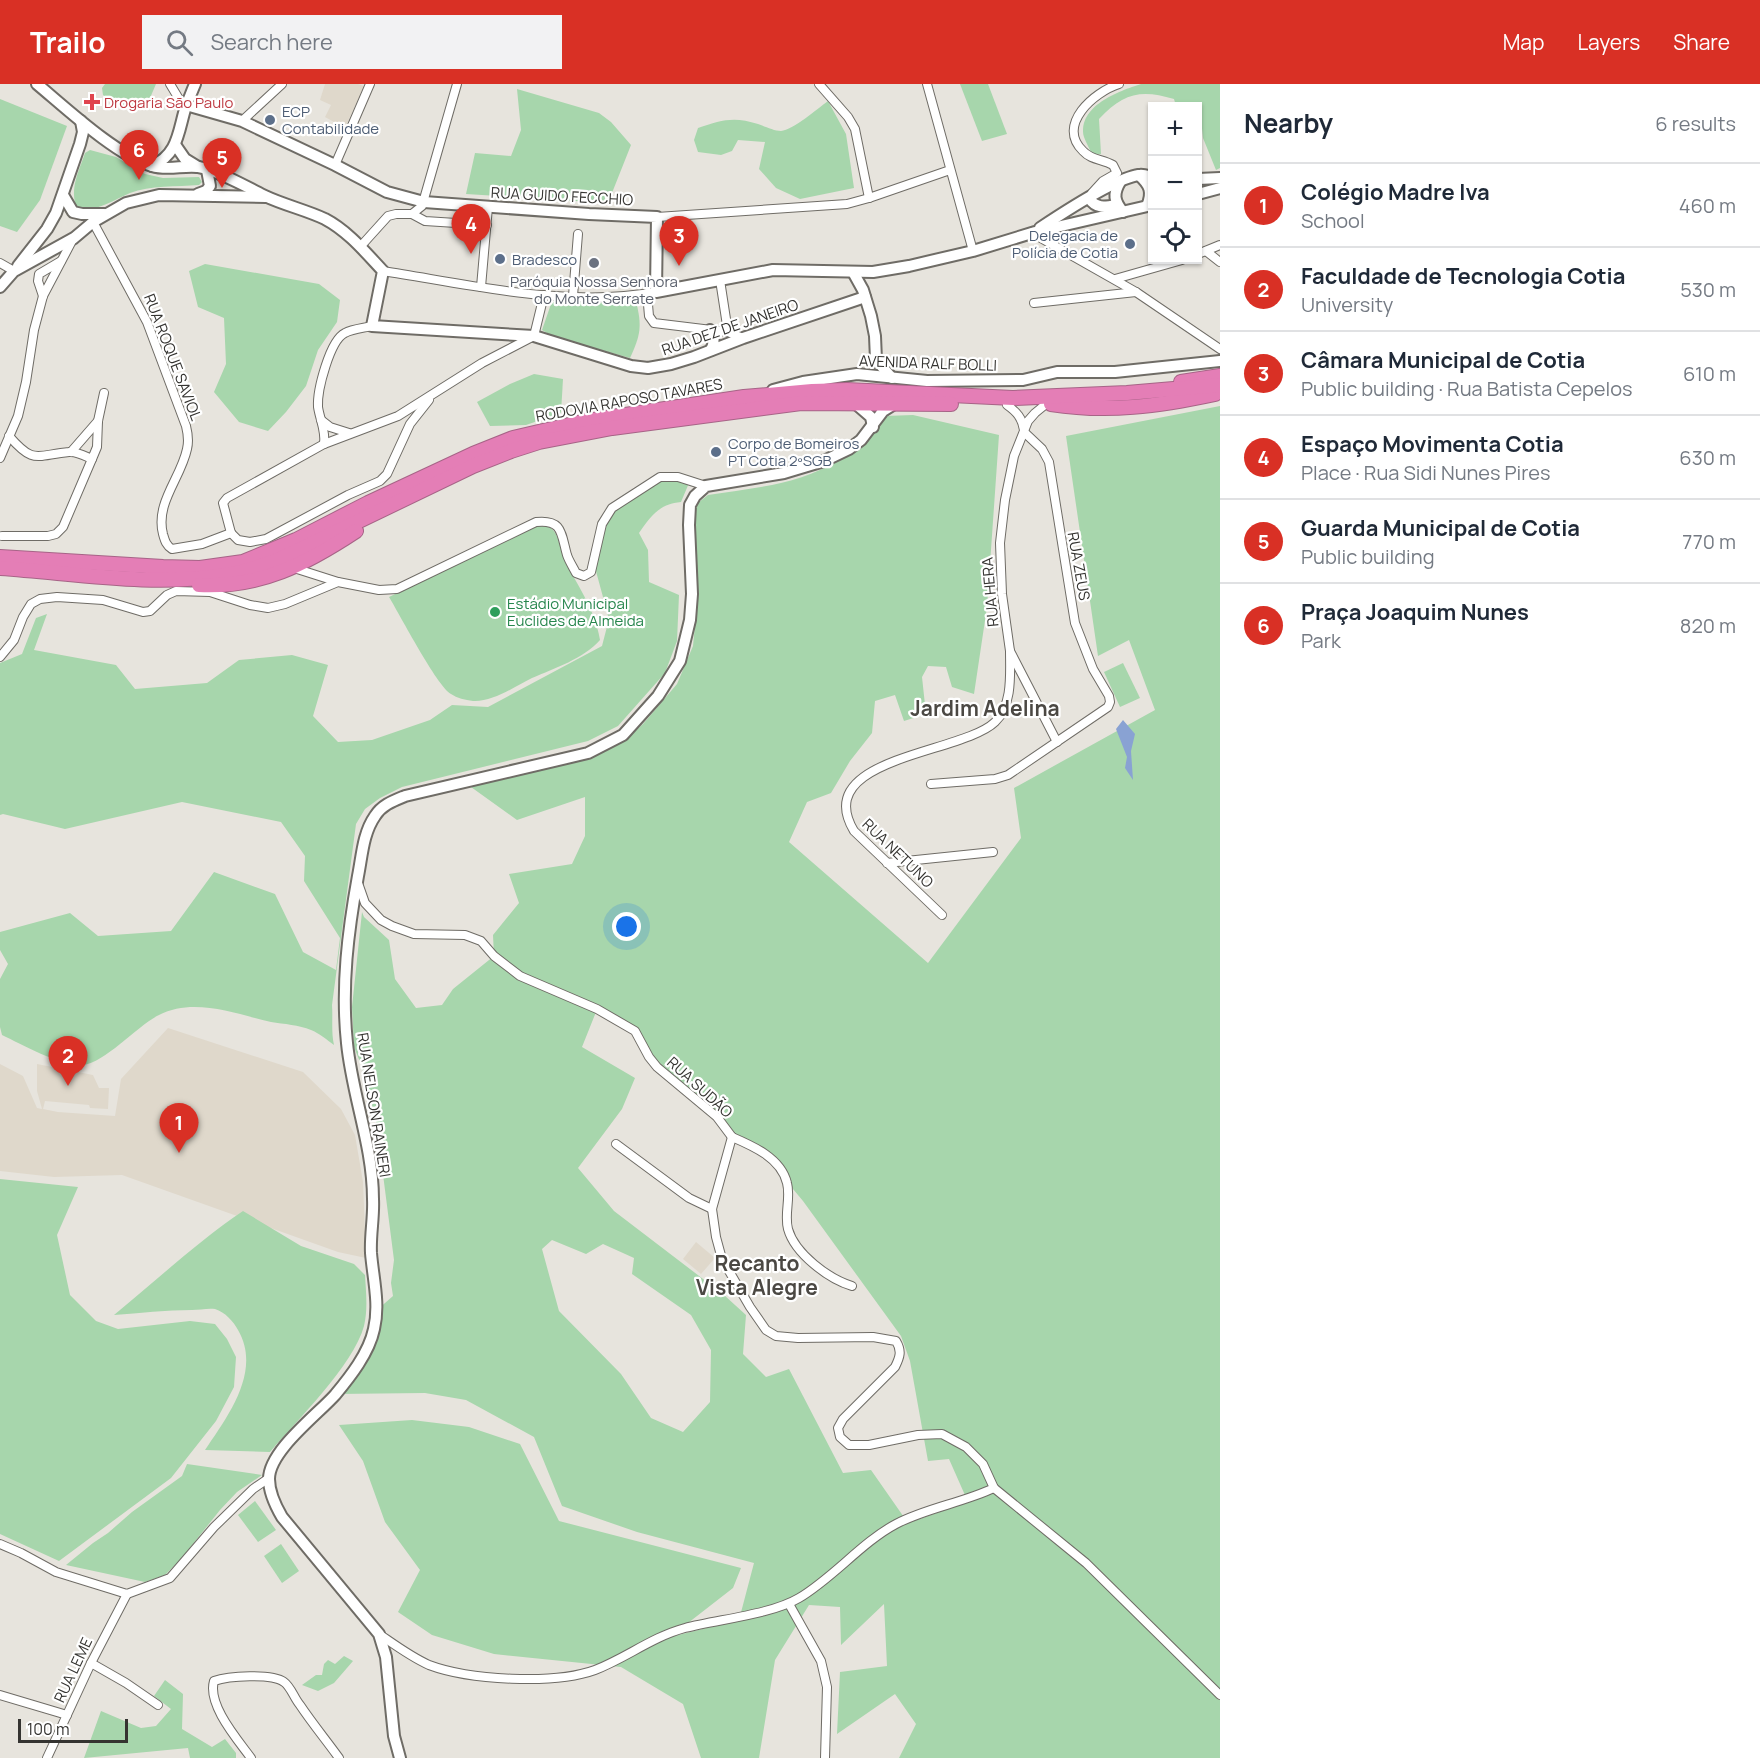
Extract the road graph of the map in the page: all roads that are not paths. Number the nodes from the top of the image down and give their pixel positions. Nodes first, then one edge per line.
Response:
1 (37, 84) edge
2 (170, 84) edge
3 (195, 84) edge
4 (282, 84) edge
5 (370, 84) edge
6 (457, 84) edge
7 (819, 84) edge
8 (927, 84) edge
9 (1119, 84) edge
10 (186, 105) junction
11 (81, 121) junction
12 (242, 122) junction
13 (100, 135) junction
14 (80, 144) junction
15 (176, 146) junction
16 (335, 165) junction
17 (152, 166) junction
18 (203, 168) junction
19 (950, 170) junction
20 (1139, 175) junction
21 (1148, 176) edge
22 (1220, 178) edge
23 (1202, 179) edge
24 (1120, 181) junction
25 (1148, 184) edge
26 (1220, 188) edge
27 (1202, 193) edge
28 (63, 195) junction
29 (195, 195) junction
30 (267, 197) junction
31 (869, 198) junction
32 (1089, 198) junction
33 (424, 202) junction
34 (1148, 205) edge
35 (488, 207) junction
36 (1120, 208) junction
37 (106, 214) junction
38 (412, 214) junction
39 (657, 217) junction
40 (93, 222) junction
41 (487, 225) junction
42 (1033, 232) junction
43 (578, 234) dead end
44 (74, 238) junction
45 (1220, 244) edge
46 (360, 247) junction
47 (973, 251) junction
48 (1206, 251) junction
49 (1202, 252) edge
50 (62, 260) junction
51 (1220, 262) edge
52 (0, 263) edge
53 (1168, 264) edge
54 (14, 270) junction
55 (383, 271) junction
56 (853, 272) junction
57 (873, 272) junction
58 (1115, 279) junction
59 (720, 280) junction
60 (0, 287) edge
61 (481, 287) junction
62 (651, 292) junction
63 (1136, 292) junction
64 (864, 293) junction
65 (544, 295) junction
66 (43, 296) junction
67 (573, 297) junction
68 (1034, 303) dead end
69 (372, 326) junction
70 (710, 330) junction
71 (728, 332) junction
72 (534, 336) junction
73 (743, 338) junction
74 (1220, 349) edge
75 (711, 350) junction
76 (876, 360) junction
77 (1220, 361) edge
78 (864, 375) junction
79 (1220, 376) edge
80 (892, 378) junction
81 (1220, 385) edge
82 (1220, 392) edge
83 (104, 393) dead end
84 (1127, 393) junction
85 (433, 396) junction
86 (744, 397) junction
87 (856, 404) junction
88 (894, 404) junction
89 (1048, 404) junction
90 (1008, 405) junction
91 (321, 420) junction
92 (98, 421) junction
93 (873, 427) junction
94 (1024, 432) junction
95 (349, 434) junction
96 (9, 436) junction
97 (324, 444) junction
98 (71, 452) junction
99 (0, 458) edge
100 (92, 459) junction
101 (706, 486) junction
102 (389, 507) junction
103 (231, 533) junction
104 (2, 536) dead end
105 (0, 557) edge
106 (293, 567) junction
107 (0, 568) edge
108 (0, 575) edge
109 (87, 576) junction
110 (138, 579) junction
111 (338, 582) junction
112 (1010, 651) junction
113 (0, 657) edge
114 (1057, 742) junction
115 (931, 784) dead end
116 (993, 852) dead end
117 (887, 863) junction
118 (357, 882) junction
119 (942, 915) dead end
120 (732, 1137) junction
121 (616, 1144) dead end
122 (712, 1209) junction
123 (852, 1287) dead end
124 (269, 1478) junction
125 (994, 1488) junction
126 (0, 1544) edge
127 (127, 1594) junction
128 (789, 1604) junction
129 (379, 1634) junction
130 (91, 1663) junction
131 (0, 1695) edge
132 (1220, 1695) edge
133 (158, 1706) dead end
134 (67, 1715) junction
135 (47, 1758) edge
136 (251, 1758) edge
137 (339, 1758) edge
138 (400, 1758) edge
139 (825, 1758) edge

1 - 11 main road
2 - 10 street
3 - 10 main road
4 - 12 street
5 - 16 street
6 - 33 street
7 - 31 street
8 - 19 street
9 - 32 street
10 - 12 main road, RUA GUIDO FECCHIO
10 - 15 main road
11 - 13 main road
11 - 14 main road
12 - 16 main road, RUA GUIDO FECCHIO
13 - 14 main road
13 - 17 main road
14 - 28 main road
15 - 17 main road
15 - 18 main road
16 - 33 main road, RUA GUIDO FECCHIO
17 - 18 main road
18 - 29 main road
18 - 30 main road
19 - 31 street, RUA GUIDO FECCHIO
19 - 47 street
20 - 21 main road
20 - 24 main road
20 - 25 main road
22 - 23 main road
24 - 32 main road
24 - 36 main road
26 - 27 main road
28 - 37 main road
28 - 54 main road
29 - 30 main road
29 - 37 main road
30 - 46 main road
31 - 39 street, RUA GUIDO FECCHIO
32 - 36 main road
32 - 42 main road
33 - 35 main road, RUA GUIDO FECCHIO
33 - 38 street
34 - 36 main road
35 - 39 main road, RUA GUIDO FECCHIO
35 - 41 street
36 - 42 main road
37 - 40 main road
38 - 41 street
38 - 46 street
39 - 62 main road
40 - 44 main road
40 - 103 street, RUA ROQUE SAVIOL
41 - 61 street
42 - 47 main road
42 - 58 street
43 - 67 street
44 - 50 street
44 - 54 main road
45 - 48 street
46 - 55 main road
47 - 57 main road
48 - 49 street
48 - 51 street
50 - 66 street
50 - 66 street
52 - 54 street
53 - 58 street
54 - 60 main road
55 - 61 street
55 - 69 main road
56 - 57 main road
56 - 59 main road
56 - 64 main road
57 - 64 main road
58 - 63 street
59 - 62 main road
59 - 71 street
61 - 65 street
62 - 67 street
62 - 70 street
63 - 68 street
63 - 74 street
64 - 73 main road, RUA DEZ DE JANEIRO
64 - 76 main road
65 - 67 street
65 - 72 street
66 - 96 street
69 - 72 main road, RUA DEZ DE JANEIRO
69 - 91 street
70 - 71 street
70 - 75 main road
71 - 73 street
72 - 75 main road, RUA DEZ DE JANEIRO
72 - 85 street
73 - 75 main road, RUA DEZ DE JANEIRO
76 - 78 main road
76 - 80 main road
77 - 80 main road, AVENIDA RALF BOLLI
78 - 80 main road, AVENIDA RALF BOLLI
78 - 86 main road, AVENIDA RALF BOLLI
79 - 84 highway
81 - 84 highway, RODOVIA RAPOSO TAVARES
82 - 89 highway, RODOVIA RAPOSO TAVARES
83 - 92 street
84 - 86 highway, RODOVIA RAPOSO TAVARES
85 - 95 street
85 - 103 street
86 - 105 highway, RODOVIA RAPOSO TAVARES
87 - 88 highway, RODOVIA RAPOSO TAVARES
87 - 93 main road
87 - 102 highway, RODOVIA RAPOSO TAVARES
88 - 90 highway, RODOVIA RAPOSO TAVARES
88 - 93 main road
89 - 90 highway, RODOVIA RAPOSO TAVARES
89 - 94 street, RUA HERA
90 - 94 street, RUA ZEUS
91 - 95 street
91 - 97 street
92 - 98 street
92 - 100 street
93 - 101 main road
94 - 112 street, RUA HERA
94 - 114 street, RUA ZEUS
95 - 97 street
96 - 98 street
96 - 99 street
97 - 103 street
98 - 100 street
100 - 104 street
101 - 111 street
101 - 118 main road, RUA NELSON RAINERI
102 - 106 highway
102 - 110 highway, RODOVIA RAPOSO TAVARES
106 - 110 highway
106 - 111 street
107 - 109 highway, RODOVIA RAPOSO TAVARES
108 - 109 highway
109 - 110 highway, RODOVIA RAPOSO TAVARES
111 - 113 street
112 - 114 street, RUA HERA
112 - 117 street, RUA NETUNO
114 - 115 street
116 - 117 street
117 - 119 street, RUA NETUNO
118 - 120 street, RUA SUDÃO
118 - 124 main road, RUA NELSON RAINERI
120 - 122 street, RUA SUDÃO
120 - 123 street
121 - 122 street
122 - 125 street, RUA SUDÃO
124 - 127 street
124 - 129 main road
125 - 128 street
125 - 132 street
126 - 127 street
127 - 130 street, RUA LEME
128 - 129 street
128 - 139 street
129 - 138 main road
130 - 133 street
130 - 134 street, RUA LEME
131 - 134 street
134 - 135 street, RUA LEME
136 - 137 street

